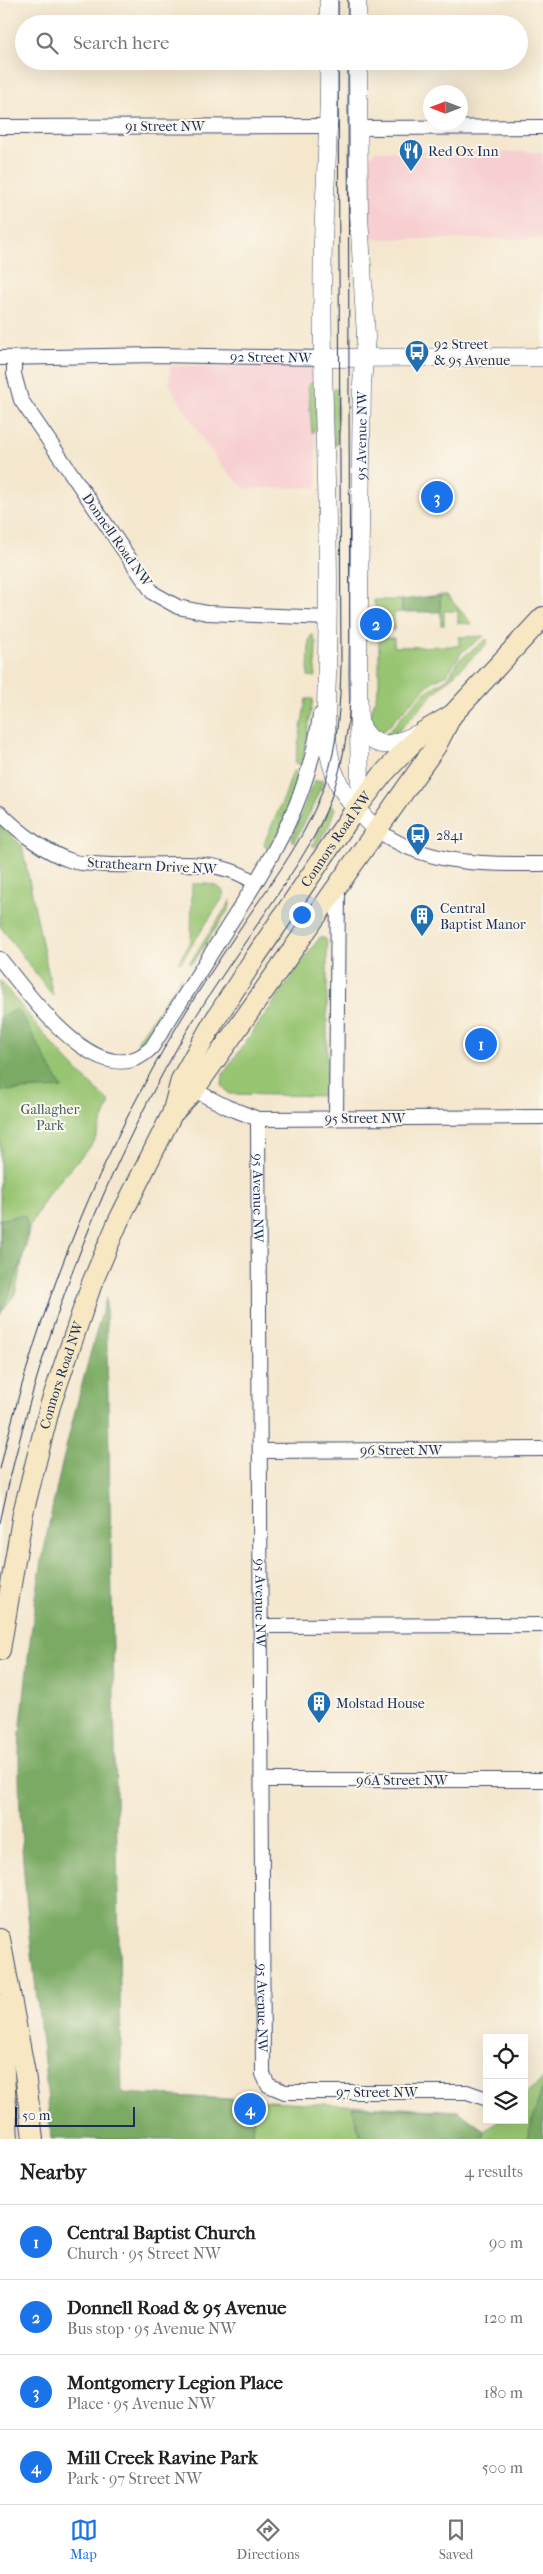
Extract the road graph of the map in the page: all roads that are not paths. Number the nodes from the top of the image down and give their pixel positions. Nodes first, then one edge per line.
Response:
1 (329, 0) edge
2 (357, 0) edge
3 (329, 15) edge
4 (358, 15) edge
5 (330, 70) edge
6 (358, 70) edge
7 (330, 126) junction
8 (0, 127) edge
9 (543, 127) edge
10 (359, 128) junction
11 (364, 357) junction
12 (543, 357) edge
13 (7, 358) edge
14 (324, 358) junction
15 (543, 617) edge
16 (328, 618) junction
17 (327, 675) junction
18 (452, 715) junction
19 (359, 722) junction
20 (423, 732) junction
21 (355, 810) junction
22 (0, 813) edge
23 (376, 829) junction
24 (543, 864) edge
25 (255, 883) junction
26 (338, 884) junction
27 (0, 959) edge
28 (194, 1090) junction
29 (172, 1114) junction
30 (543, 1117) edge
31 (258, 1118) junction
32 (336, 1118) junction
33 (543, 1449) edge
34 (260, 1451) junction
35 (543, 1625) edge
36 (261, 1626) junction
37 (0, 1650) edge
38 (262, 1780) junction
39 (543, 1780) edge
40 (0, 1939) edge
41 (0, 2005) edge
42 (268, 2085) joint
43 (483, 2098) edge
44 (8, 2139) edge
45 (33, 2139) edge

1 - 3 street
2 - 4 street
5 - 7 street
6 - 10 street, 95 Avenue NW
7 - 8 street, 91 Street NW
7 - 14 street
9 - 10 street
10 - 11 street, 95 Avenue NW
11 - 12 street, 92 Street NW
11 - 14 street, 92 Street NW
11 - 19 street, 95 Avenue NW
13 - 14 street, 92 Street NW
13 - 16 street, Donnell Road NW
14 - 16 street
15 - 18 main road, Connors Road NW
16 - 17 street
17 - 21 street
17 - 25 street
18 - 20 main road, Connors Road NW
18 - 23 main road, Connors Road NW
19 - 20 street
19 - 21 street, 95 Avenue NW
20 - 21 main road, Connors Road NW
21 - 23 street
21 - 29 main road, Connors Road NW
22 - 25 street, Strathearn Drive NW
23 - 24 street
23 - 26 main road, Connors Road NW
25 - 27 street
26 - 28 main road, Connors Road NW
26 - 32 street
28 - 29 main road, Connors Road NW
28 - 31 street, 95 Street NW
29 - 37 main road, Connors Road NW
30 - 32 street, 95 Street NW
31 - 32 street, 95 Street NW
31 - 34 street, 95 Avenue NW
33 - 34 street, 96 Street NW
34 - 36 street, 95 Avenue NW
35 - 36 street
36 - 38 street, 95 Avenue NW
38 - 39 street, 96A Street NW
38 - 42 street, 95 Avenue NW
40 - 45 main road
41 - 44 main road
42 - 43 street, 97 Street NW

